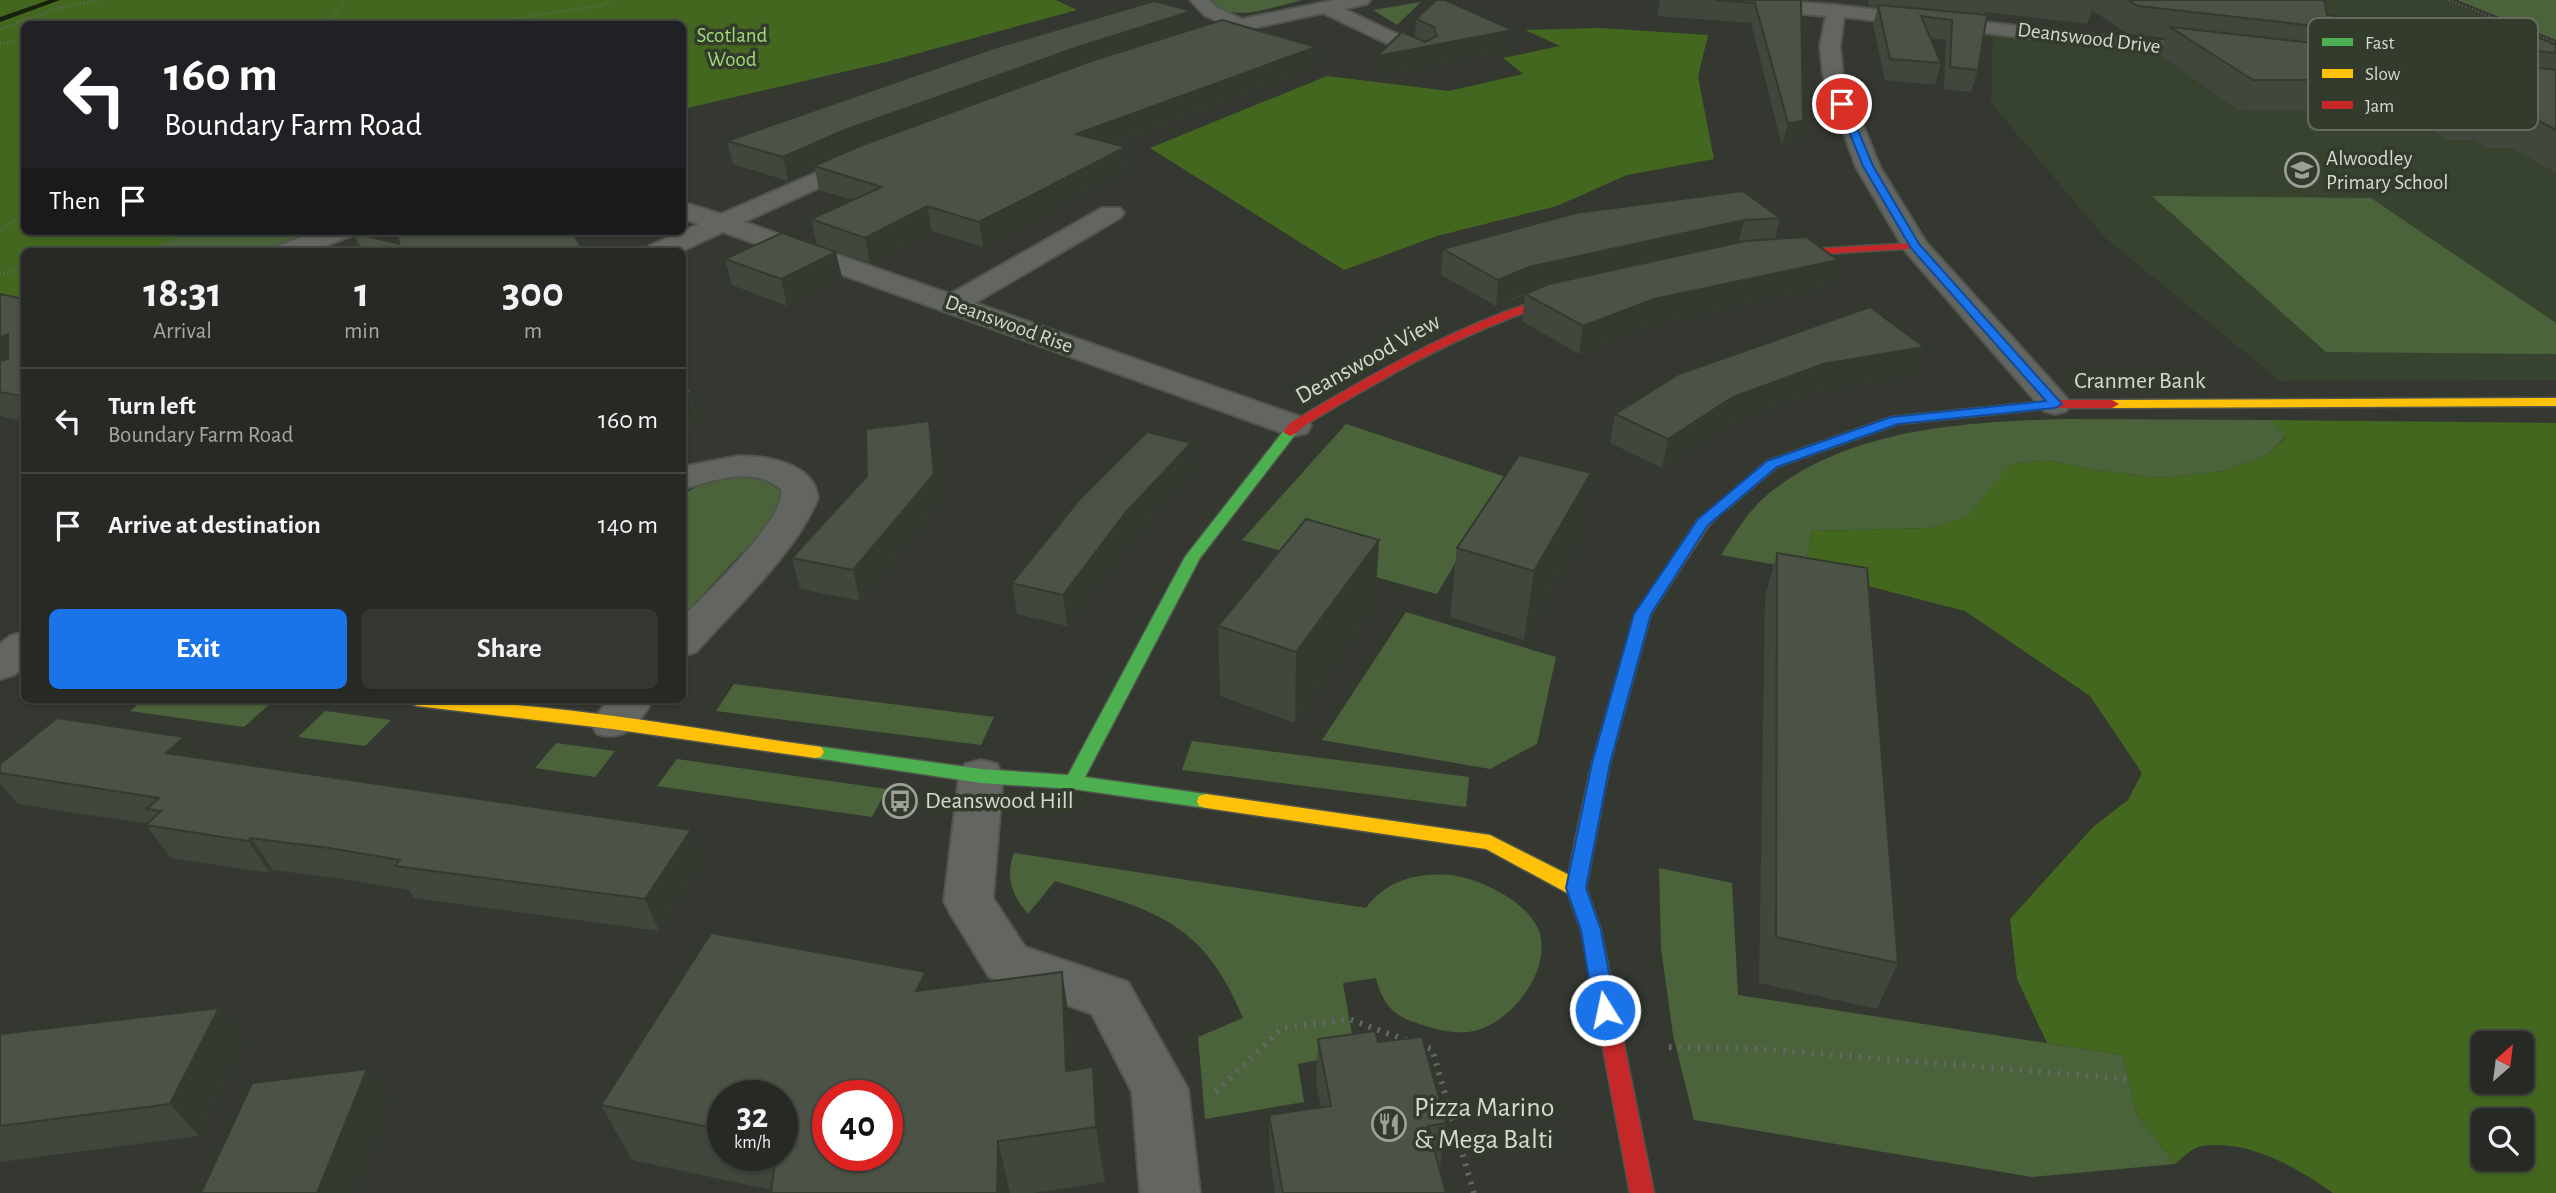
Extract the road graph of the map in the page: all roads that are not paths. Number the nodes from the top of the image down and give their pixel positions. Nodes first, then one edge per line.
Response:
1 (1199, 0) edge
2 (1361, 0) edge
3 (1704, 0) edge
4 (1325, 7) junction
5 (1836, 11) junction
6 (1240, 25) junction
7 (1165, 50) edge
8 (1424, 54) edge
9 (2229, 55) edge
10 (881, 152) edge
11 (686, 210) edge
12 (1111, 213) dead end
13 (722, 221) junction
14 (331, 235) edge
15 (1915, 246) junction
16 (297, 248) edge
17 (665, 248) edge
18 (1753, 255) edge
19 (1590, 290) edge
20 (953, 304) junction
21 (2556, 402) edge
22 (2055, 404) junction
23 (1295, 426) junction
24 (686, 479) edge
25 (686, 638) edge
26 (0, 642) edge
27 (21, 646) edge
28 (21, 648) edge
29 (0, 665) edge
30 (464, 703) edge
31 (622, 712) edge
32 (981, 776) junction
33 (1073, 782) junction
34 (1576, 888) junction
35 (1170, 1193) edge
36 (1642, 1193) edge

1 - 6 street
2 - 4 street
3 - 5 street, Deanswood Drive
4 - 6 street
4 - 8 street
5 - 9 street, Deanswood Drive
5 - 15 street
6 - 7 street
10 - 13 street
11 - 13 street, Deanswood Rise
12 - 20 street
13 - 17 street
13 - 20 street, Deanswood Rise
14 - 16 street
15 - 18 street
15 - 22 street
19 - 23 street, Deanswood View
20 - 23 street, Deanswood Rise
21 - 22 street, Cranmer Bank
22 - 34 street, Cranmer Bank
23 - 33 street, Deanswood View
24 - 25 street
26 - 27 street
28 - 29 street
30 - 31 street
31 - 32 street
32 - 33 street
32 - 35 street
33 - 34 street
34 - 36 street

